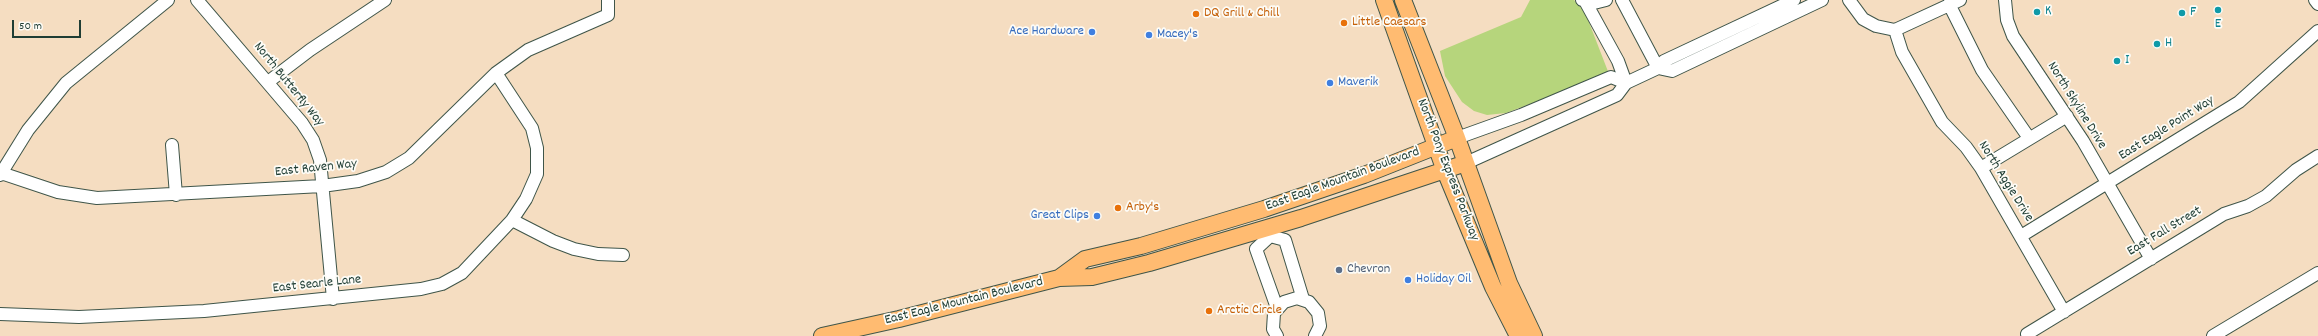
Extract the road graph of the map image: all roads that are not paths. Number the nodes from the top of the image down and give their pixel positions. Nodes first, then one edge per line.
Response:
1 (168, 0) edge
2 (197, 0) edge
3 (385, 0) edge
4 (608, 0) edge
5 (1384, 0) edge
6 (1403, 0) edge
7 (1606, 0) edge
8 (1622, 0) edge
9 (1794, 0) edge
10 (1822, 0) edge
11 (1849, 0) edge
12 (2315, 0) edge
13 (1584, 1) edge
14 (1954, 2) edge
15 (2318, 4) edge
16 (2005, 5) edge
17 (1895, 30) junction
18 (2318, 31) edge
19 (1658, 68) junction
20 (496, 73) junction
21 (268, 82) junction
22 (1626, 83) junction
23 (2067, 116) junction
24 (1457, 138) junction
25 (2029, 138) junction
26 (172, 145) dead end
27 (1435, 146) junction
28 (2318, 156) edge
29 (1466, 163) junction
30 (1981, 168) junction
31 (1445, 171) junction
32 (0, 174) edge
33 (2106, 184) junction
34 (322, 186) junction
35 (176, 195) junction
36 (1264, 209) junction
37 (512, 220) junction
38 (1269, 232) junction
39 (2021, 236) junction
40 (623, 255) dead end
41 (2151, 259) junction
42 (2318, 273) edge
43 (1059, 278) junction
44 (333, 299) junction
45 (1303, 299) junction
46 (1277, 308) junction
47 (2064, 312) junction
48 (0, 314) edge
49 (2027, 334) dead end
50 (822, 336) edge
51 (1277, 336) edge
52 (1315, 336) edge
53 (1518, 336) edge
54 (1534, 336) edge
55 (2213, 336) edge

1 - 32 street
2 - 21 street, North Butterfly Way
3 - 21 street
4 - 20 street, East Raven Way
5 - 27 main road, North Pony Express Parkway
6 - 24 main road, North Pony Express Parkway
7 - 13 street
8 - 19 street
9 - 19 street, East Eagle Mountain Boulevard
10 - 19 street, East Eagle Mountain Boulevard
11 - 17 street
12 - 15 street
13 - 22 street
14 - 17 street
14 - 25 street
16 - 23 street, North Skyline Drive
17 - 30 street, North Aggie Drive
18 - 33 street, East Eagle Point Way
19 - 22 street, East Eagle Mountain Boulevard
20 - 34 street, East Raven Way
20 - 37 street, East Searle Lane
21 - 34 street, North Butterfly Way
22 - 24 street, East Eagle Mountain Boulevard
22 - 29 street, East Eagle Mountain Boulevard
23 - 25 street
23 - 33 street, North Skyline Drive
24 - 27 main road, East Eagle Mountain Boulevard
24 - 29 main road, North Pony Express Parkway
25 - 30 street
26 - 35 street
27 - 31 main road, North Pony Express Parkway
27 - 36 main road, East Eagle Mountain Boulevard
28 - 41 street, East Fall Street
29 - 31 main road, East Eagle Mountain Boulevard
29 - 54 main road, North Pony Express Parkway
30 - 39 street, North Aggie Drive
31 - 38 main road, East Eagle Mountain Boulevard
31 - 53 main road, North Pony Express Parkway
32 - 35 street, East Raven Way
33 - 39 street, East Eagle Point Way
33 - 41 street, North Skyline Drive
34 - 35 street, East Raven Way
34 - 44 street, North Butterfly Way
36 - 38 street
36 - 43 main road, East Eagle Mountain Boulevard
37 - 40 street
37 - 44 street, East Searle Lane
38 - 43 main road, East Eagle Mountain Boulevard
38 - 45 street
38 - 46 street
39 - 47 street, North Aggie Drive
41 - 47 street, East Fall Street
42 - 55 street
43 - 50 main road, East Eagle Mountain Boulevard
44 - 48 street, East Searle Lane
45 - 46 street
45 - 52 street
46 - 51 street
47 - 49 street, East Fall Street

